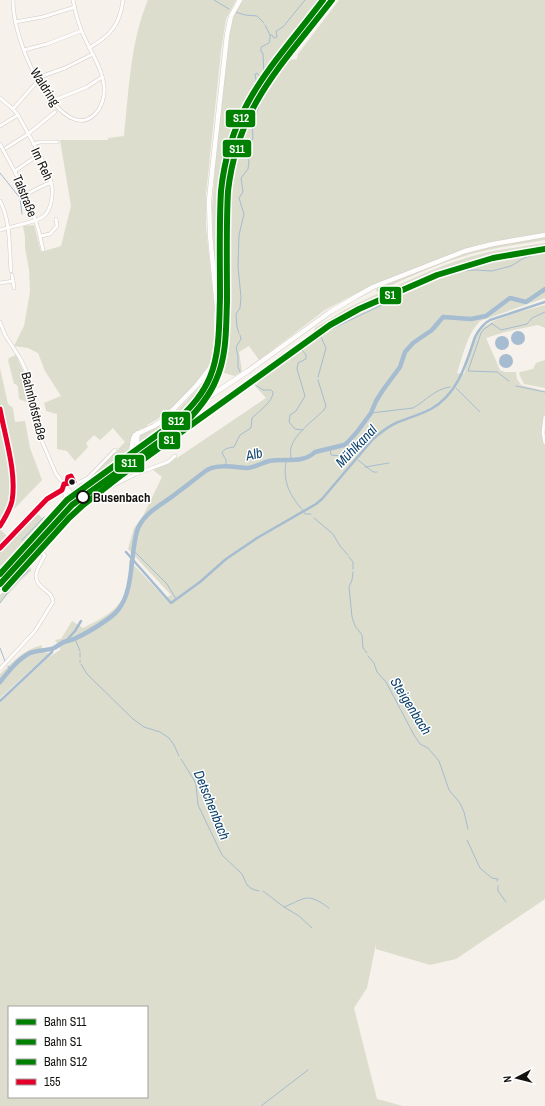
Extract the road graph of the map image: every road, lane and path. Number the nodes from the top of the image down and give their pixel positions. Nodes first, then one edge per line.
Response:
1 (12, 0) edge
2 (73, 0) edge
3 (123, 0) edge
4 (240, 0) edge
5 (74, 7) junction
6 (15, 22) junction
7 (82, 31) junction
8 (89, 48) junction
9 (24, 50) junction
10 (93, 54) junction
11 (102, 77) junction
12 (37, 78) junction
13 (36, 83) dead end
14 (0, 99) edge
15 (52, 101) junction
16 (13, 109) junction
17 (55, 112) dead end
18 (18, 115) junction
19 (0, 126) edge
20 (28, 134) junction
21 (57, 142) dead end
22 (0, 144) edge
23 (33, 144) junction
24 (6, 148) dead end
25 (39, 156) junction
26 (16, 170) junction
27 (51, 182) junction
28 (27, 194) junction
29 (0, 201) edge
30 (56, 219) dead end
31 (35, 220) junction
32 (8, 227) junction
33 (0, 230) edge
34 (545, 235) edge
35 (40, 236) junction
36 (43, 250) dead end
37 (11, 271) dead end
38 (12, 275) dead end
39 (13, 281) junction
40 (0, 283) edge
41 (14, 288) dead end
42 (0, 322) edge
43 (0, 409) edge
44 (545, 417) edge
45 (138, 433) junction
46 (136, 442) junction
47 (545, 443) edge
48 (147, 444) junction
49 (135, 449) junction
50 (115, 450) dead end
51 (175, 456) dead end
52 (64, 484) junction
53 (64, 490) junction
54 (73, 495) junction
55 (67, 502) junction
56 (0, 526) edge
57 (0, 548) edge
58 (38, 551) junction
59 (0, 575) edge
60 (0, 593) edge
61 (0, 669) edge

1 - 6 street, Waldring
2 - 5 street, Waldring
3 - 8 street
4 - 45 main road
5 - 6 street
5 - 7 street, Waldring
6 - 9 street, Waldring
7 - 8 street, Waldring
7 - 9 street
8 - 10 street, Waldring
9 - 12 street, Waldring
10 - 11 street, Waldring
10 - 12 street
11 - 15 street
11 - 15 street, Waldring
12 - 15 street, Waldring
13 - 16 street
14 - 16 street, Im Reh
16 - 18 street, Im Reh
17 - 20 street
18 - 19 street
18 - 20 street, Im Reh
20 - 23 street, Im Reh
20 - 24 street
21 - 23 street
22 - 26 street, Talstraße
23 - 25 street, Im Reh
25 - 26 street
25 - 27 street, Im Reh
26 - 28 street, Talstraße
27 - 28 street
27 - 31 street, Im Reh
28 - 31 street, Talstraße
29 - 32 street
30 - 35 street
31 - 32 street, Im Reh
31 - 35 street, Talstraße
32 - 33 street, Im Reh
32 - 37 street
34 - 48 main road
35 - 36 street, Talstraße
38 - 39 street
39 - 40 street
39 - 41 street
42 - 52 street, Bahnhofstraße
43 - 56 main road
44 - 47 street
45 - 46 main road
45 - 49 main road
46 - 48 main road
46 - 49 main road
48 - 49 main road
49 - 54 main road
50 - 52 street
51 - 58 street
52 - 53 street
53 - 54 main road
53 - 55 main road
53 - 57 main road
54 - 55 main road
55 - 59 main road
58 - 60 street
58 - 61 street

